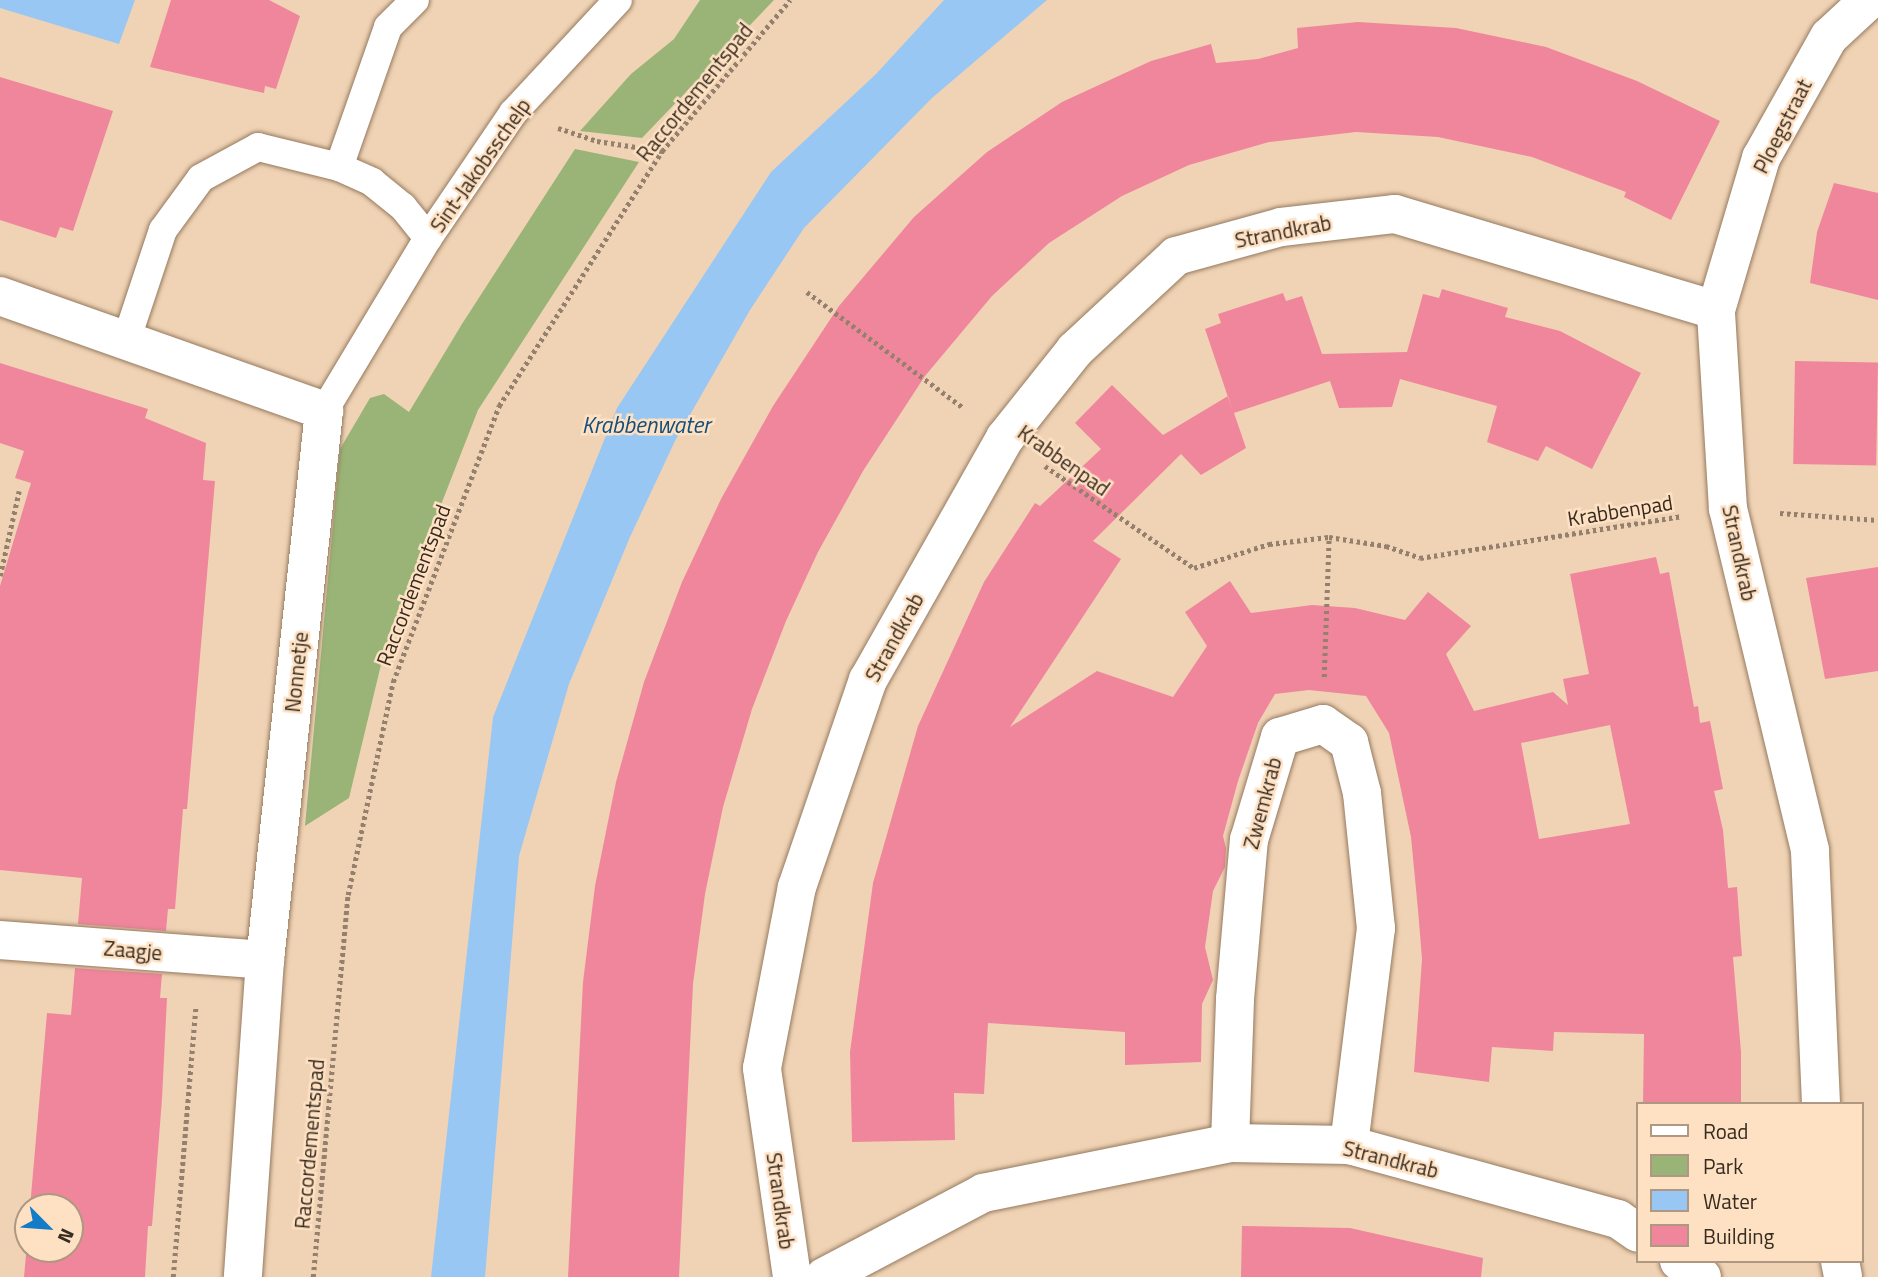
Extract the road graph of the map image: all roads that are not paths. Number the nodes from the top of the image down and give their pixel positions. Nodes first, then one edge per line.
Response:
1 (415, 0) edge
2 (618, 0) edge
3 (1869, 0) edge
4 (339, 167) junction
5 (428, 238) junction
6 (0, 296) edge
7 (1716, 310) junction
8 (126, 341) junction
9 (324, 411) junction
10 (0, 940) edge
11 (265, 960) junction
12 (1821, 1102) edge
13 (1230, 1143) junction
14 (1349, 1145) junction
15 (1636, 1232) edge
16 (1682, 1263) edge
17 (243, 1277) edge
18 (792, 1277) edge
19 (824, 1277) edge
20 (1702, 1277) edge

1 - 4 lane
2 - 5 lane, Sint-Jakobsschelp
3 - 7 street, Ploegstraat
4 - 5 lane, Sint-Jakobsschelp
4 - 8 lane, Sint-Jakobsschelp
5 - 9 lane, Sint-Jakobsschelp
6 - 8 street
7 - 12 street, Strandkrab
7 - 18 street, Strandkrab
8 - 9 street
9 - 11 street, Nonnetje
10 - 11 street, Zaagje
11 - 17 street, Nonnetje
13 - 14 street, Strandkrab
13 - 14 street, Zwemkrab
13 - 19 street, Strandkrab
14 - 15 street, Strandkrab
16 - 20 street

